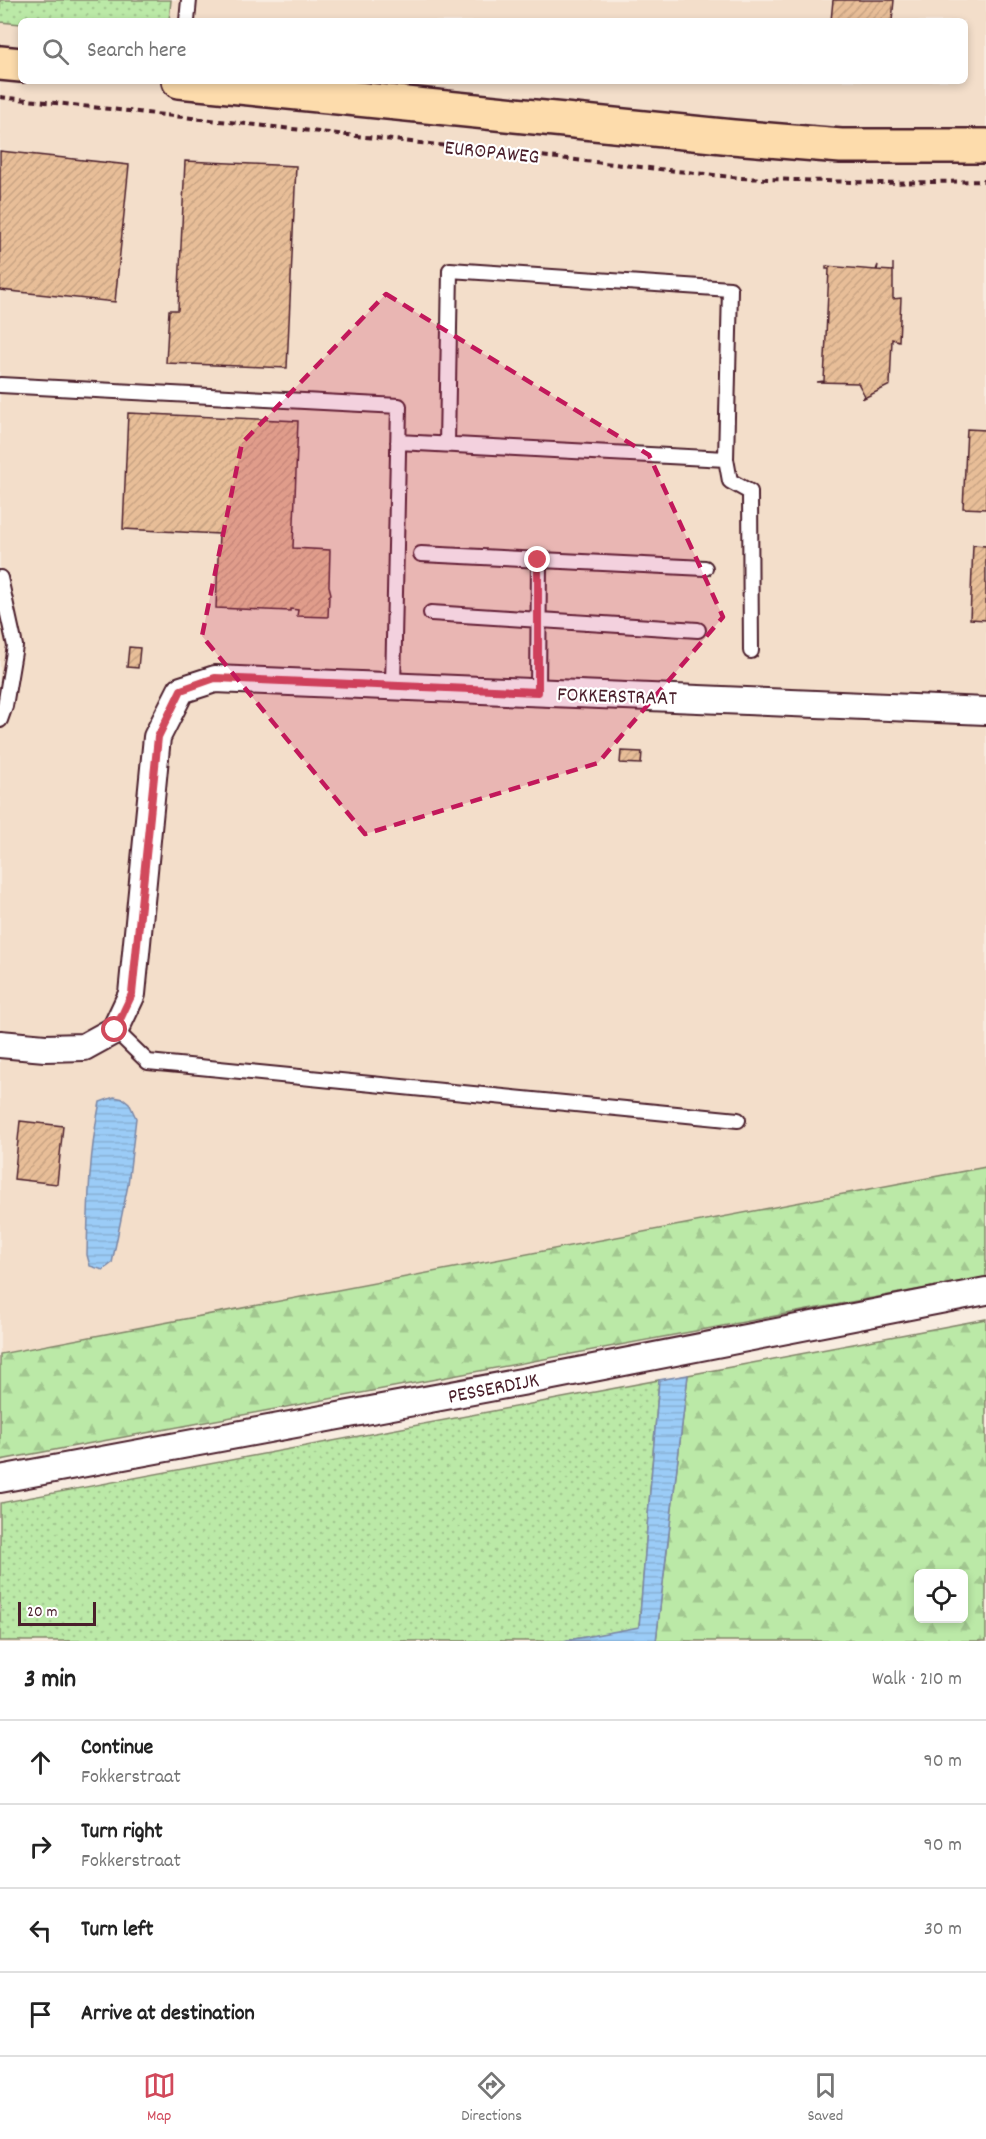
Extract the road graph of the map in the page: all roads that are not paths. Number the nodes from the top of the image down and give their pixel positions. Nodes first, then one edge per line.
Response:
1 (189, 0) edge
2 (187, 18) edge
3 (0, 63) edge
4 (18, 65) edge
5 (210, 84) edge
6 (986, 146) edge
7 (0, 385) edge
8 (398, 442) junction
9 (447, 444) junction
10 (726, 459) junction
11 (421, 554) dead end
12 (538, 560) junction
13 (705, 568) dead end
14 (0, 578) edge
15 (431, 613) dead end
16 (538, 620) junction
17 (698, 630) dead end
18 (752, 651) dead end
19 (393, 686) junction
20 (538, 692) junction
21 (986, 711) edge
22 (0, 720) edge
23 (115, 1030) junction
24 (0, 1044) edge
25 (738, 1120) dead end
26 (986, 1291) edge
27 (0, 1479) edge

1 - 2 lane
3 - 4 main road
5 - 6 main road, EUROPAWEG
7 - 8 lane
8 - 9 lane
8 - 19 lane
9 - 10 lane
9 - 10 lane
10 - 18 lane
11 - 12 lane
12 - 13 lane
12 - 16 lane
14 - 22 lane
15 - 16 lane
16 - 17 lane
16 - 20 lane
19 - 20 street, FOKKERSTRAAT
19 - 23 street, FOKKERSTRAAT
20 - 21 street, FOKKERSTRAAT
23 - 24 street
23 - 25 lane
26 - 27 street, PESSERDIJK

